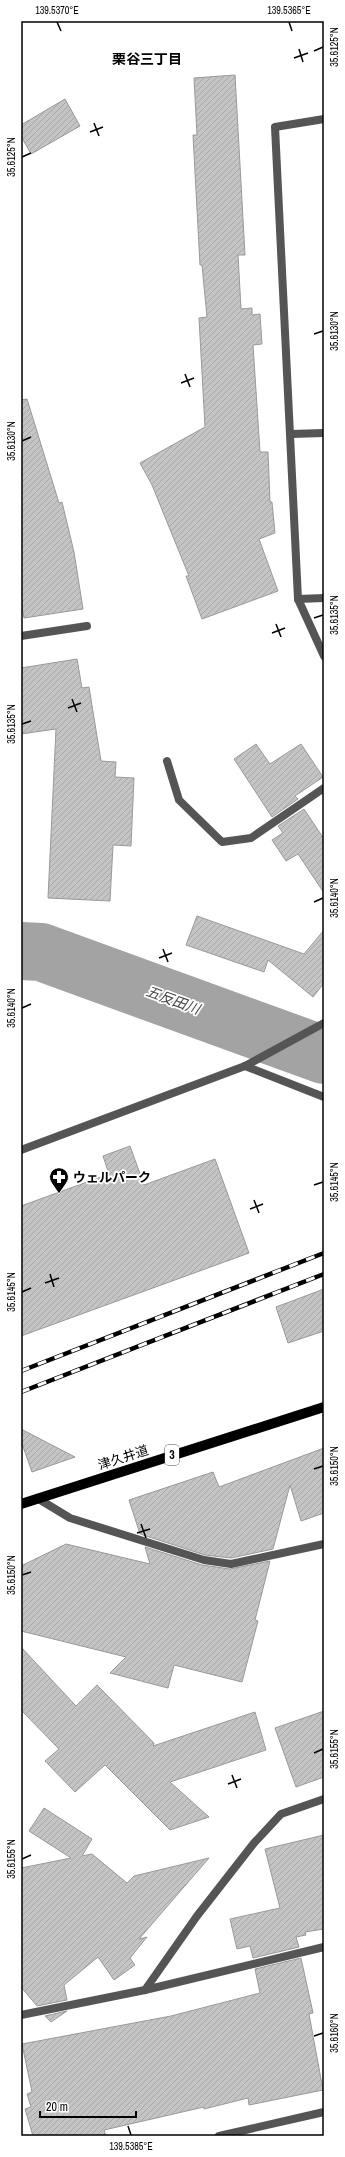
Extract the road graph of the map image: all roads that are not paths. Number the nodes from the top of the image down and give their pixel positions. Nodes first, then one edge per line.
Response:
1 (324, 119) edge
2 (324, 433) edge
3 (291, 434) junction
4 (324, 598) edge
5 (298, 599) junction
6 (87, 626) dead end
7 (21, 636) edge
8 (324, 656) edge
9 (167, 761) dead end
10 (324, 788) edge
11 (324, 1023) edge
12 (245, 1066) junction
13 (324, 1096) edge
14 (21, 1150) edge
15 (324, 1407) edge
16 (37, 1498) junction
17 (21, 1504) edge
18 (324, 1544) edge
19 (324, 1799) edge
20 (324, 1947) edge
21 (145, 1990) junction
22 (21, 2015) edge
23 (324, 2112) edge
24 (219, 2136) edge

1 - 3 street
2 - 3 street
3 - 5 street
4 - 5 street
5 - 8 street
6 - 7 street
9 - 10 street
11 - 12 street
12 - 13 street
12 - 14 street
15 - 16 main road, 津久井道 / 3
16 - 17 main road, 津久井道 / 3
16 - 18 street
19 - 21 street
20 - 21 street
21 - 22 street
23 - 24 street

